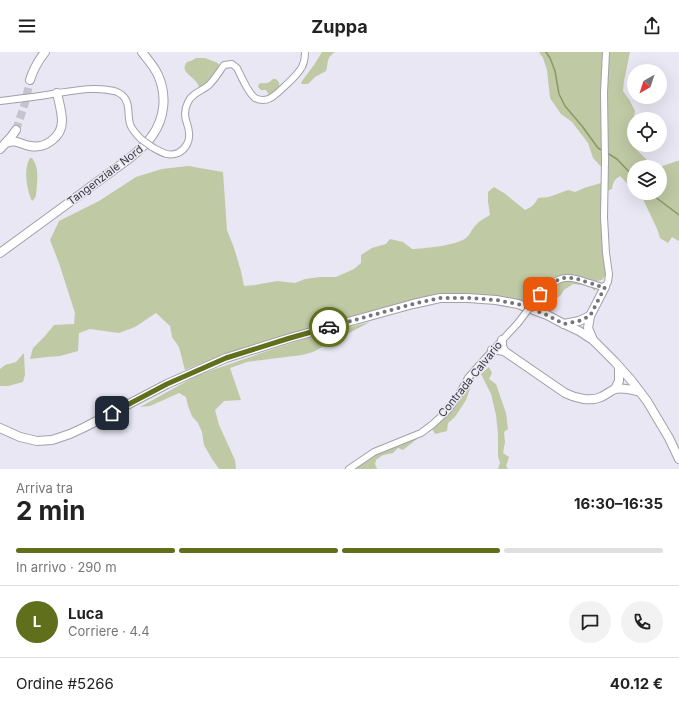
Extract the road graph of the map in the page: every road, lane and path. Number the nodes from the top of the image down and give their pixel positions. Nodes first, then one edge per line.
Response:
1 (45, 52) edge
2 (142, 52) edge
3 (305, 52) edge
4 (606, 52) edge
5 (30, 80) tunnel mouth
6 (57, 93) junction
7 (0, 102) edge
8 (20, 142) junction
9 (3, 146) edge
10 (0, 253) edge
11 (605, 287) junction
12 (590, 316) junction
13 (564, 324) junction
14 (502, 340) junction
15 (593, 340) junction
16 (492, 350) junction
17 (504, 351) junction
18 (619, 367) junction
19 (615, 390) junction
20 (640, 392) junction
21 (0, 428) edge
22 (679, 459) edge
23 (348, 469) edge

1 - 5 main road
2 - 10 main road, Tangenziale Nord
3 - 6 street, bridge
4 - 11 street
6 - 7 street
6 - 8 main road
8 - 9 main road
8 - 9 main road
11 - 12 main road
11 - 14 street, Contrada Calvario, bridge
12 - 13 main road
12 - 15 main road
13 - 15 main road
13 - 21 main road
14 - 16 street, Contrada Calvario
14 - 17 main road
15 - 18 main road
16 - 17 main road
16 - 23 street, Contrada Calvario
17 - 19 main road
18 - 19 main road
18 - 20 main road
19 - 20 main road
20 - 22 main road

